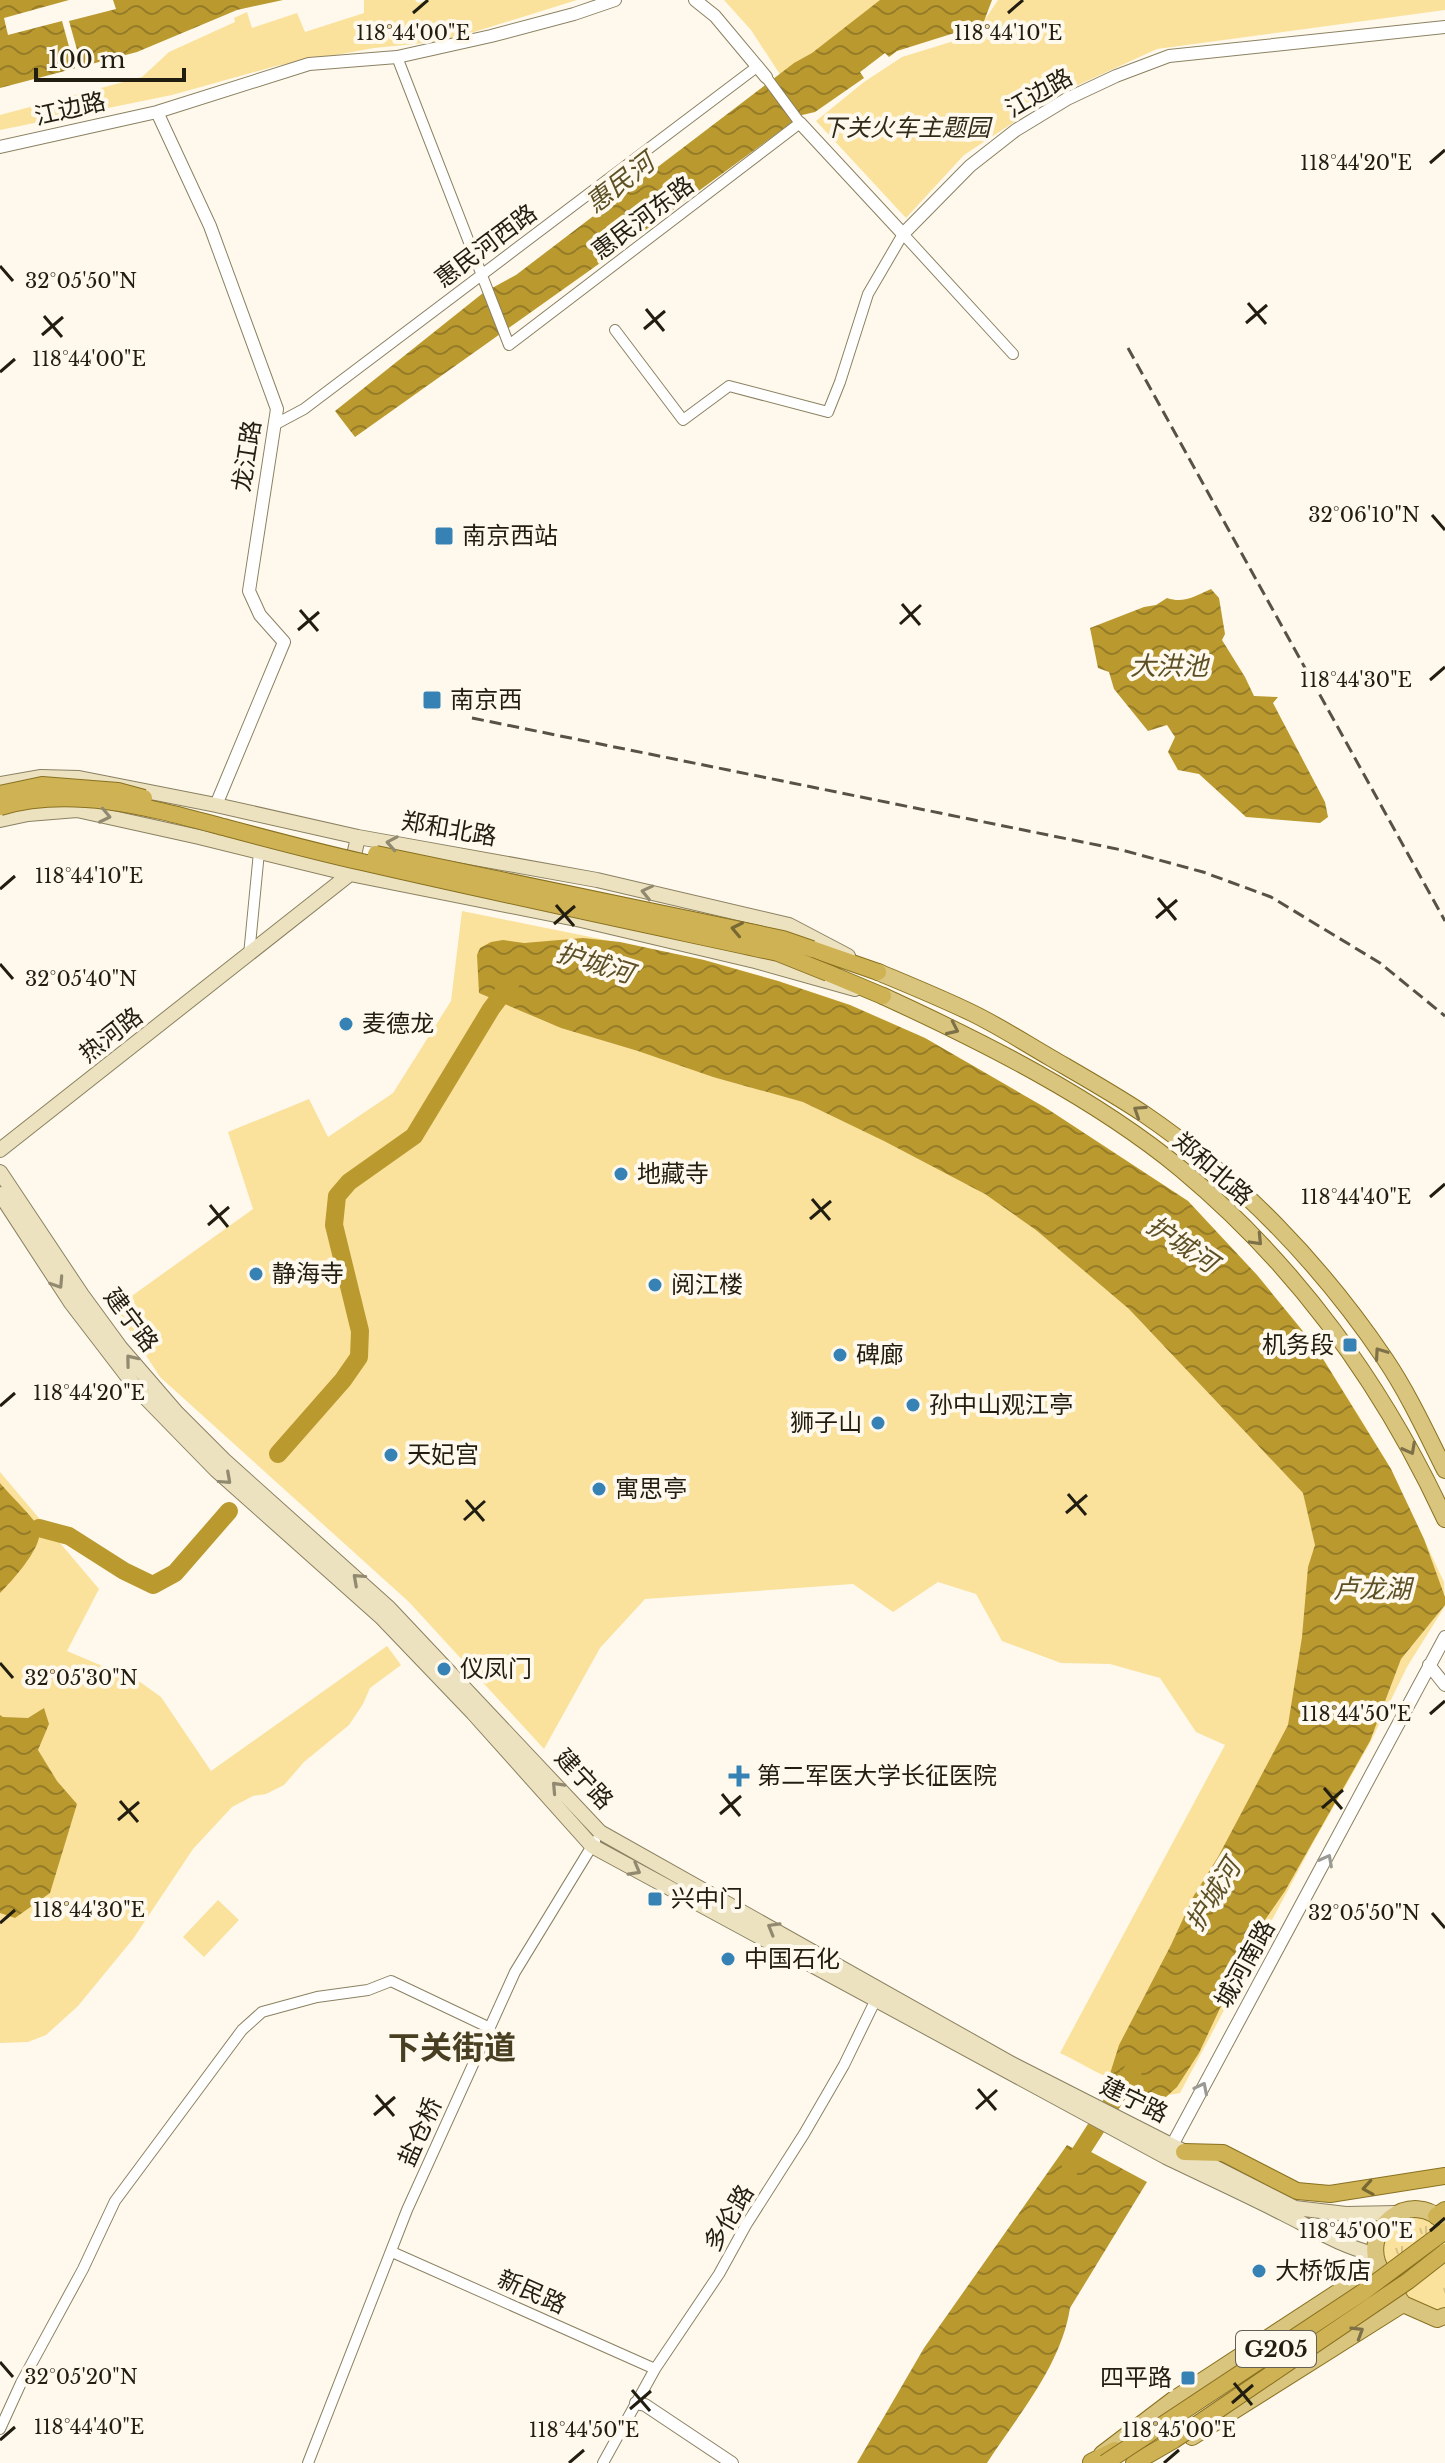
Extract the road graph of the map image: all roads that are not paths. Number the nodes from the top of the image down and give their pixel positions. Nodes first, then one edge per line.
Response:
1 (615, 0) edge
2 (695, 0) edge
3 (1445, 27) edge
4 (397, 57) junction
5 (762, 71) junction
6 (157, 112) junction
7 (800, 123) junction
8 (0, 147) edge
9 (903, 234) junction
10 (482, 278) junction
11 (615, 330) dead end
12 (1013, 354) dead end
13 (274, 425) junction
14 (0, 784) edge
15 (0, 794) edge
16 (216, 805) junction
17 (0, 807) edge
18 (0, 820) edge
19 (358, 837) junction
20 (259, 852) junction
21 (350, 874) junction
22 (249, 955) junction
23 (878, 972) junction
24 (883, 996) junction
25 (0, 1150) edge
26 (0, 1172) edge
27 (0, 1194) edge
28 (1445, 1470) edge
29 (1445, 1519) edge
30 (1445, 1637) edge
31 (1429, 1665) junction
32 (1445, 1685) edge
33 (600, 1832) junction
34 (592, 1846) junction
35 (878, 1995) junction
36 (490, 2028) junction
37 (1171, 2148) junction
38 (1445, 2176) edge
39 (1396, 2213) junction
40 (1443, 2218) edge
41 (1445, 2231) edge
42 (1445, 2243) edge
43 (392, 2252) junction
44 (1445, 2252) edge
45 (1376, 2260) junction
46 (1403, 2304) junction
47 (1442, 2321) edge
48 (655, 2369) junction
49 (636, 2403) junction
50 (0, 2429) edge
51 (1104, 2460) edge
52 (308, 2463) edge
53 (603, 2463) edge
54 (719, 2463) edge
55 (732, 2463) edge
56 (1134, 2463) edge
57 (1150, 2463) edge

1 - 4 street, 江边路
2 - 5 street
3 - 9 street, 江边路
4 - 6 street, 江边路
4 - 10 street
5 - 7 street
5 - 10 street, 惠民河西路
6 - 8 street, 江边路
6 - 13 street, 龙江路
7 - 9 street
7 - 10 street, 惠民河东路
9 - 11 street
9 - 12 street
10 - 13 street, 惠民河西路
13 - 16 street, 龙江路
14 - 16 main road, 郑和北路
23 -> 15 highway, 郑和北路, bridge
16 - 19 main road, 郑和北路
16 - 20 street
17 - 24 highway, 郑和北路, bridge
18 -> 20 main road, 郑和北路
19 - 21 main road
23 -> 19 main road, 郑和北路
20 - 21 main road, 郑和北路
20 - 22 street
21 - 22 main road, 热河路
21 - 24 main road, 郑和北路
22 - 25 main road, 热河路
28 -> 23 main road, 郑和北路
24 -> 29 main road, 郑和北路
33 -> 26 main road, 建宁路
27 -> 34 main road, 建宁路
30 - 31 street, 城河南路
31 - 32 street
37 -> 31 street, 城河南路
33 - 34 street, 盐仓桥
35 -> 33 main road, 建宁路
34 -> 35 main road, 建宁路
34 - 36 street, 盐仓桥
35 - 37 main road, 建宁路
35 - 48 street, 多伦路
36 - 43 street, 盐仓桥
36 - 50 street
38 -> 37 highway
37 - 39 main road, 建宁路
37 - 45 main road, 建宁路
39 - 40 main road
39 - 45 main road
40 - 51 highway, bridge
41 - 51 highway, G205, bridge
42 - 51 highway, G205
43 - 48 street, 新民路
43 - 52 street, 盐仓桥
44 - 56 highway, bridge
45 - 46 main road
45 - 51 main road
46 - 47 main road
57 -> 46 main road
48 - 49 street, 多伦路
49 - 53 street, 多伦路
49 - 54 street
49 - 55 street

